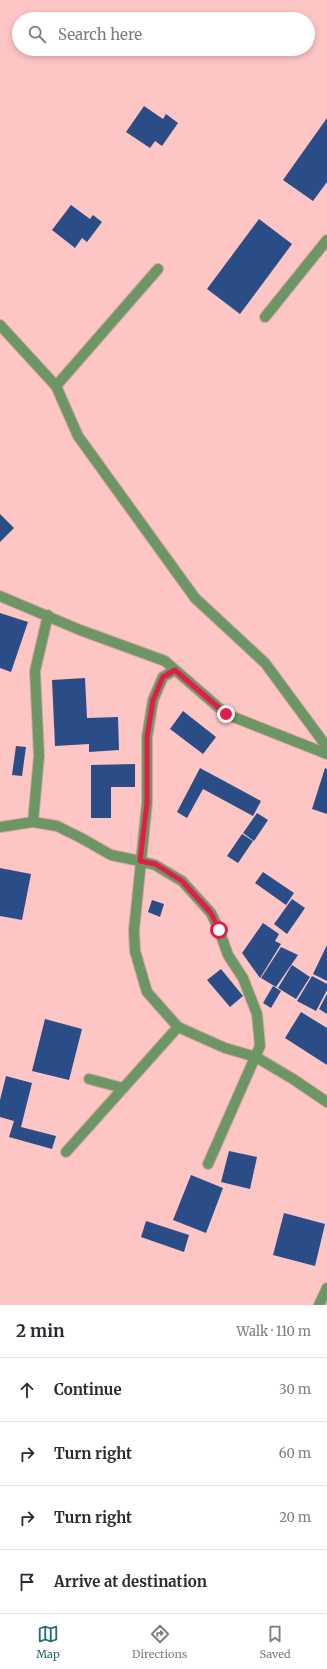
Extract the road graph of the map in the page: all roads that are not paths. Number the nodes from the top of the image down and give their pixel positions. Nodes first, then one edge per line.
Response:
1 (327, 240) edge
2 (158, 269) dead end
3 (264, 317) dead end
4 (0, 325) edge
5 (56, 386) junction
6 (0, 596) edge
7 (48, 615) junction
8 (175, 670) junction
9 (327, 747) edge
10 (327, 754) edge
11 (33, 822) junction
12 (0, 827) edge
13 (140, 861) junction
14 (178, 1027) junction
15 (256, 1057) junction
16 (89, 1079) dead end
17 (123, 1088) junction
18 (327, 1102) edge
19 (66, 1152) dead end
20 (208, 1164) dead end
21 (327, 1288) edge
22 (322, 1303) edge

1 - 3 street
2 - 5 street
4 - 5 street
5 - 9 street
6 - 7 street
7 - 8 street
7 - 11 street
8 - 10 street
8 - 13 street
11 - 12 street
11 - 13 street
13 - 14 street
13 - 15 street
14 - 15 street
14 - 17 street
15 - 18 street
15 - 20 street
16 - 17 street
17 - 19 street
21 - 22 street

